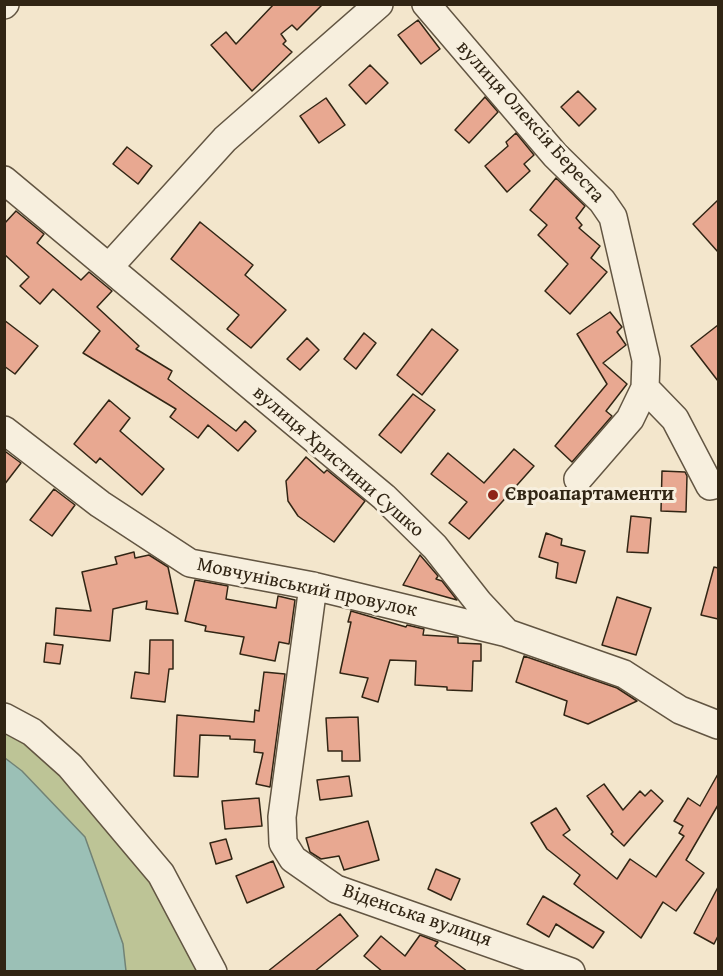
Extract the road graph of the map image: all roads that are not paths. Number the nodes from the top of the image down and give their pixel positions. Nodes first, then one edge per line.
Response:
1 (379, 4) edge
2 (426, 4) edge
3 (4, 180) edge
4 (109, 267) junction
5 (645, 388) junction
6 (4, 430) edge
7 (578, 479) dead end
8 (718, 484) edge
9 (313, 586) junction
10 (507, 633) junction
11 (4, 717) edge
12 (718, 725) edge
13 (213, 972) edge
14 (571, 972) edge

1 - 4 street
2 - 5 street, вулиця Олексія Береста
3 - 4 street, вулиця Христини Сушко
4 - 10 street, вулиця Христини Сушко
5 - 7 street, вулиця Олексія Береста
5 - 8 street
6 - 9 street, Мовчунівський провулок
9 - 10 street, Мовчунівський провулок
9 - 14 street, Віденська вулиця
10 - 12 street, вулиця Христини Сушко
11 - 13 street

